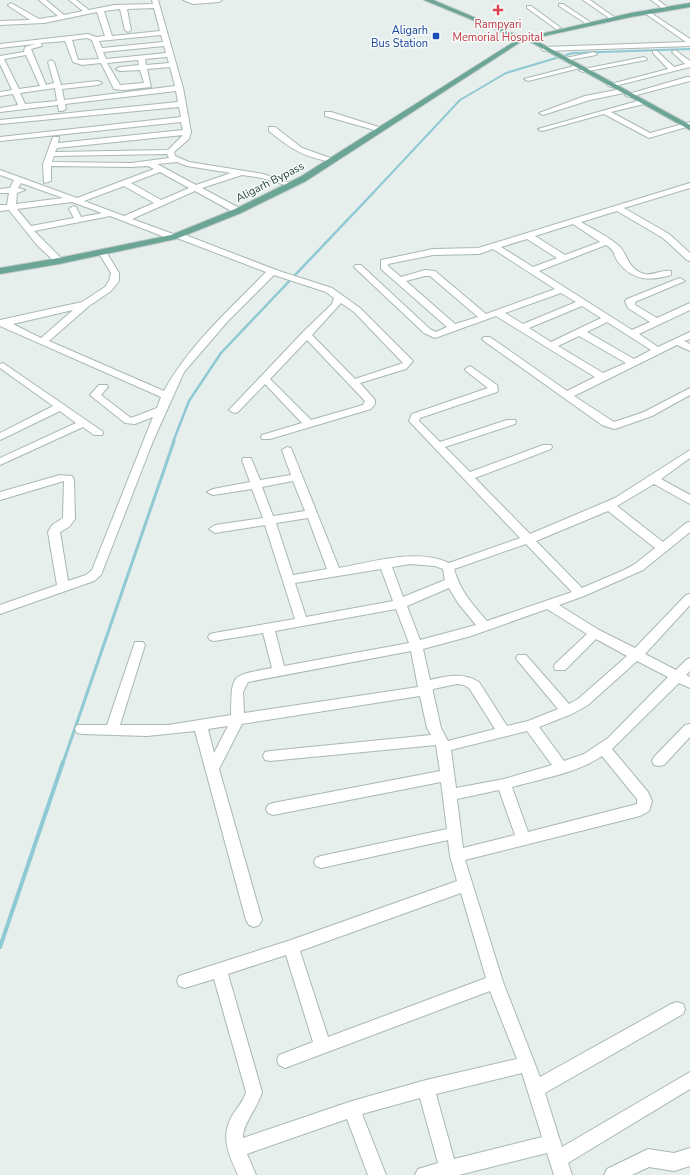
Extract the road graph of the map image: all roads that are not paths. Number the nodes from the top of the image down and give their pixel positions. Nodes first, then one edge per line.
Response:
1 (42, 0) edge
2 (72, 0) edge
3 (186, 0) edge
4 (220, 0) edge
5 (427, 0) edge
6 (434, 0) edge
7 (586, 0) edge
8 (654, 0) edge
9 (156, 3) edge
10 (11, 5) dead end
11 (561, 5) dead end
12 (690, 5) edge
13 (123, 7) junction
14 (529, 7) dead end
15 (100, 10) junction
16 (668, 10) junction
17 (89, 13) junction
18 (648, 13) junction
19 (631, 15) junction
20 (611, 17) junction
21 (64, 18) junction
22 (37, 21) junction
23 (44, 21) junction
24 (587, 22) junction
25 (0, 23) edge
26 (78, 26) junction
27 (558, 28) junction
28 (128, 30) dead end
29 (164, 33) junction
30 (526, 36) junction
31 (109, 38) junction
32 (95, 39) junction
33 (0, 40) edge
34 (68, 40) junction
35 (690, 43) edge
36 (167, 44) junction
37 (0, 46) edge
38 (545, 49) junction
39 (100, 50) junction
40 (690, 51) edge
41 (655, 52) junction
42 (675, 52) junction
43 (28, 53) junction
44 (170, 55) junction
45 (0, 58) edge
46 (141, 58) junction
47 (562, 59) junction
48 (644, 59) dead end
49 (103, 61) junction
50 (51, 62) dead end
51 (173, 65) junction
52 (690, 65) edge
53 (145, 67) junction
54 (682, 67) junction
55 (120, 69) dead end
56 (580, 69) junction
57 (672, 69) junction
58 (12, 78) junction
59 (528, 79) dead end
60 (690, 79) edge
61 (0, 80) edge
62 (98, 82) dead end
63 (611, 85) junction
64 (58, 86) junction
65 (44, 87) junction
66 (179, 88) junction
67 (621, 91) junction
68 (17, 92) junction
69 (0, 94) edge
70 (127, 94) junction
71 (629, 95) junction
72 (60, 102) junction
73 (641, 102) junction
74 (182, 104) junction
75 (22, 107) junction
76 (135, 108) junction
77 (0, 110) edge
78 (116, 110) junction
79 (605, 112) junction
80 (543, 113) dead end
81 (328, 114) dead end
82 (64, 116) junction
83 (185, 119) junction
84 (0, 122) edge
85 (122, 126) junction
86 (689, 126) edge
87 (272, 129) dead end
88 (381, 129) junction
89 (542, 129) dead end
90 (187, 132) junction
91 (58, 133) junction
92 (0, 139) edge
93 (53, 150) junction
94 (170, 152) junction
95 (146, 153) junction
96 (176, 160) junction
97 (332, 160) junction
98 (147, 163) junction
99 (48, 164) junction
100 (158, 170) junction
101 (0, 172) edge
102 (244, 172) junction
103 (18, 179) junction
104 (124, 182) junction
105 (45, 184) junction
106 (292, 185) junction
107 (195, 188) junction
108 (688, 188) edge
109 (0, 191) edge
110 (12, 199) junction
111 (0, 200) edge
112 (74, 203) junction
113 (161, 203) junction
114 (0, 208) edge
115 (618, 208) junction
116 (238, 211) junction
117 (111, 214) junction
118 (124, 218) junction
119 (79, 220) junction
120 (574, 222) junction
121 (29, 229) junction
122 (175, 236) junction
123 (529, 236) junction
124 (607, 242) junction
125 (494, 246) junction
126 (102, 252) junction
127 (689, 256) edge
128 (564, 258) junction
129 (59, 261) junction
130 (358, 267) dead end
131 (533, 270) junction
132 (0, 271) edge
133 (274, 273) junction
134 (668, 273) dead end
135 (400, 280) junction
136 (680, 281) dead end
137 (563, 289) junction
138 (339, 297) junction
139 (584, 302) junction
140 (86, 304) junction
141 (690, 306) edge
142 (498, 313) junction
143 (485, 318) junction
144 (609, 318) junction
145 (657, 322) junction
146 (2, 323) edge
147 (522, 328) junction
148 (455, 329) junction
149 (580, 332) junction
150 (633, 333) junction
151 (306, 334) junction
152 (690, 334) edge
153 (487, 340) dead end
154 (676, 341) junction
155 (42, 342) junction
156 (552, 345) junction
157 (690, 348) edge
158 (658, 350) junction
159 (632, 362) junction
160 (1, 366) edge
161 (470, 369) dead end
162 (602, 377) junction
163 (264, 378) junction
164 (354, 382) junction
165 (103, 387) dead end
166 (690, 392) edge
167 (567, 395) junction
168 (167, 396) junction
169 (61, 406) junction
170 (161, 410) junction
171 (234, 410) dead end
172 (511, 422) dead end
173 (84, 423) junction
174 (309, 424) junction
175 (98, 433) dead end
176 (0, 436) edge
177 (266, 437) dead end
178 (438, 446) junction
179 (547, 447) dead end
180 (287, 450) dead end
181 (690, 453) edge
182 (246, 460) dead end
183 (0, 462) edge
184 (297, 477) junction
185 (467, 477) junction
186 (654, 479) junction
187 (257, 484) junction
188 (213, 492) dead end
189 (0, 496) edge
190 (690, 500) edge
191 (609, 506) junction
192 (311, 514) junction
193 (269, 520) junction
194 (690, 526) edge
195 (215, 529) dead end
196 (529, 540) junction
197 (662, 547) junction
198 (385, 563) junction
199 (448, 567) junction
200 (334, 571) junction
201 (287, 580) junction
202 (452, 582) junction
203 (63, 588) junction
204 (580, 593) junction
205 (690, 598) edge
206 (400, 604) junction
207 (548, 604) junction
208 (0, 610) edge
209 (302, 622) junction
210 (484, 626) junction
211 (268, 628) junction
212 (595, 633) junction
213 (214, 637) dead end
214 (139, 645) dead end
215 (416, 646) junction
216 (636, 655) junction
217 (522, 658) dead end
218 (690, 663) edge
219 (560, 667) dead end
220 (279, 671) junction
221 (684, 680) edge
222 (426, 688) junction
223 (567, 710) junction
224 (237, 720) junction
225 (200, 725) junction
226 (530, 725) junction
227 (82, 729) dead end
228 (690, 729) edge
229 (112, 730) junction
230 (504, 732) junction
231 (442, 743) junction
232 (604, 749) junction
233 (270, 756) dead end
234 (659, 761) dead end
235 (561, 768) junction
236 (212, 770) junction
237 (447, 775) junction
238 (504, 784) junction
239 (449, 795) junction
240 (273, 809) dead end
241 (453, 833) junction
242 (524, 840) junction
243 (457, 856) junction
244 (321, 862) dead end
245 (465, 885) junction
246 (254, 920) dead end
247 (291, 947) junction
248 (219, 970) junction
249 (185, 981) dead end
250 (495, 982) junction
251 (677, 1009) dead end
252 (323, 1047) junction
253 (285, 1060) dead end
254 (527, 1064) junction
255 (690, 1080) edge
256 (426, 1088) junction
257 (535, 1089) junction
258 (352, 1109) junction
259 (237, 1149) junction
260 (690, 1157) edge
261 (558, 1159) edge
262 (448, 1169) junction
263 (247, 1175) edge
264 (377, 1175) edge
265 (424, 1175) edge
266 (613, 1175) edge

1 - 21 street
2 - 17 street
3 - 4 street
5 - 30 main road
6 - 30 main road
7 - 20 street
8 - 16 street
9 - 13 street
9 - 29 street
10 - 22 street
11 - 24 street
12 - 16 main road, Aligarh Bypass
13 - 15 street
13 - 28 street
14 - 27 street
15 - 17 street
15 - 31 street
16 - 18 main road, Aligarh Bypass
17 - 26 street
18 - 19 main road, Aligarh Bypass
18 - 35 street
19 - 20 main road
19 - 30 main road, Aligarh Bypass
20 - 24 main road
21 - 23 street
21 - 26 street
22 - 23 street
22 - 25 street
23 - 33 street
24 - 27 main road
26 - 32 street
26 - 34 street
27 - 30 main road
29 - 31 street
29 - 36 street
30 - 38 main road
30 - 88 main road, Aligarh Bypass
31 - 32 street
32 - 39 street
34 - 37 street
34 - 43 street
34 - 49 street
35 - 38 street
36 - 39 street
36 - 44 street
38 - 47 main road
39 - 49 street
40 - 42 street
41 - 42 street
41 - 47 street
41 - 57 street
42 - 52 street
43 - 45 street
43 - 65 street
44 - 46 street
44 - 51 street
45 - 58 street
46 - 49 street
46 - 53 street
47 - 56 main road
48 - 56 street
49 - 53 street
50 - 64 street
51 - 53 street
51 - 66 street
52 - 54 street
53 - 55 street
54 - 57 street
54 - 60 street
56 - 59 street
56 - 63 main road
57 - 63 street
58 - 61 street
58 - 68 street
60 - 71 street
62 - 64 street
63 - 67 main road
64 - 65 street
64 - 72 street
65 - 68 street
66 - 70 street
66 - 74 street
67 - 71 main road
67 - 80 street
68 - 69 street
68 - 75 street
70 - 72 street
70 - 76 street
71 - 73 main road
72 - 75 street
72 - 82 street
73 - 79 street
73 - 86 main road
74 - 76 street
74 - 83 street
75 - 77 street
76 - 78 street
78 - 82 street
78 - 85 street
79 - 86 street
79 - 89 street
81 - 88 street
82 - 84 street
82 - 91 street
83 - 85 street
83 - 90 street
85 - 91 street
87 - 97 street
88 - 97 main road, Aligarh Bypass
90 - 93 street
90 - 94 street
91 - 92 street
91 - 93 street
93 - 95 street
93 - 99 street
94 - 95 street
94 - 96 street
95 - 98 street
96 - 98 street
96 - 102 street
97 - 106 main road, Aligarh Bypass
98 - 99 street
98 - 100 street
99 - 105 street
100 - 104 street
100 - 107 street
101 - 103 street
102 - 106 street
102 - 107 street
103 - 105 street
103 - 110 street
104 - 112 street
104 - 113 street
105 - 110 street
105 - 112 street
106 - 116 main road, Aligarh Bypass
107 - 113 street
107 - 116 street
108 - 115 street
109 - 110 street
110 - 111 street
110 - 112 street
110 - 114 street
110 - 121 street
112 - 117 street
112 - 119 street
113 - 118 street
115 - 120 street
115 - 127 street
116 - 122 main road, Aligarh Bypass
117 - 118 street
117 - 119 street
118 - 122 street
119 - 121 street
120 - 123 street
120 - 124 street
121 - 129 street
122 - 126 main road, Aligarh Bypass
122 - 133 street
123 - 125 street
123 - 128 street
124 - 128 street
124 - 134 street
125 - 131 street
125 - 135 street
126 - 129 main road, Aligarh Bypass
126 - 140 street
128 - 131 street
129 - 132 main road, Aligarh Bypass
130 - 148 street
131 - 137 street
133 - 138 street
133 - 168 street
135 - 143 street
135 - 148 street
136 - 145 street
137 - 139 street
137 - 142 street
138 - 151 street
138 - 164 street
139 - 144 street
139 - 147 street
140 - 146 street
140 - 155 street
141 - 145 street
142 - 143 street
142 - 147 street
143 - 148 street
144 - 149 street
144 - 150 street
145 - 150 street
146 - 155 street
147 - 156 street
149 - 156 street
149 - 159 street
150 - 158 street
151 - 163 street
151 - 164 street
152 - 154 street
153 - 167 street
154 - 157 street
154 - 158 street
155 - 168 street
156 - 162 street
158 - 159 street
159 - 162 street
160 - 169 street
161 - 178 street
162 - 167 street
163 - 171 street
163 - 174 street
164 - 174 street
165 - 170 street
166 - 167 street
168 - 170 street
169 - 173 street
169 - 176 street
170 - 203 street
172 - 178 street
173 - 175 street
173 - 183 street
174 - 177 street
178 - 185 street
179 - 185 street
180 - 184 street
181 - 186 street
182 - 187 street
184 - 187 street
184 - 192 street
185 - 196 street
186 - 190 street
186 - 191 street
187 - 188 street
187 - 193 street
189 - 203 street
191 - 196 street
191 - 197 street
192 - 193 street
192 - 200 street
193 - 195 street
193 - 201 street
194 - 197 street
196 - 199 street
196 - 204 street
197 - 204 street
198 - 199 street
198 - 200 street
198 - 206 street
199 - 202 street
200 - 201 street
201 - 209 street
202 - 206 street
202 - 210 street
203 - 208 street
204 - 207 street
205 - 216 street
206 - 209 street
206 - 215 street
207 - 210 street
207 - 212 street
209 - 211 street
210 - 215 street
211 - 213 street
211 - 220 street
212 - 216 street
212 - 219 street
214 - 229 street
215 - 220 street
215 - 222 street
216 - 221 street
216 - 223 street
217 - 223 street
218 - 221 street
220 - 224 street
221 - 232 street
222 - 224 street
222 - 230 street
222 - 231 street
223 - 226 street
224 - 225 street
224 - 236 street
225 - 229 street
225 - 236 street
226 - 230 street
226 - 235 street
227 - 229 street
228 - 234 street
230 - 231 street
231 - 233 street
231 - 237 street
232 - 235 street
232 - 242 street
235 - 238 street
236 - 246 street
237 - 239 street
237 - 240 street
238 - 239 street
238 - 242 street
239 - 241 street
241 - 243 street
241 - 244 street
242 - 243 street
243 - 245 street
245 - 247 street
245 - 250 street
247 - 248 street
247 - 252 street
248 - 249 street
248 - 259 street
250 - 252 street
250 - 254 street
251 - 257 street
252 - 253 street
254 - 256 street
254 - 257 street
255 - 261 street
256 - 258 street
256 - 262 street
257 - 261 street
258 - 259 street
258 - 264 street
259 - 263 street
260 - 266 street
261 - 262 street
262 - 265 street

